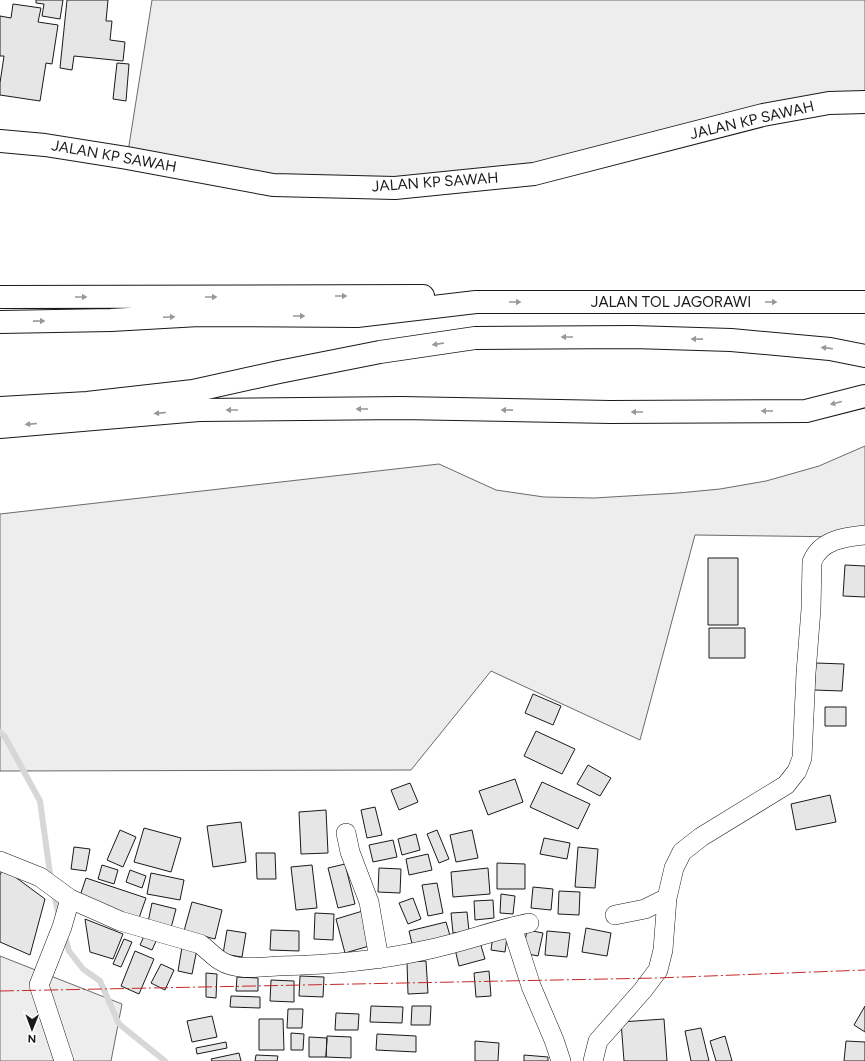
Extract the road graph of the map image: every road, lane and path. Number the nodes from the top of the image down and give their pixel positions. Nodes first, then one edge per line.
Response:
1 (865, 102) edge
2 (0, 141) edge
3 (0, 297) edge
4 (476, 302) junction
5 (865, 302) edge
6 (0, 322) edge
7 (865, 356) edge
8 (865, 396) edge
9 (0, 408) edge
10 (0, 427) edge
11 (865, 535) edge
12 (346, 833) dead end
13 (0, 861) edge
14 (667, 898) junction
15 (70, 899) junction
16 (616, 915) dead end
17 (379, 959) junction
18 (64, 1061) edge
19 (561, 1061) edge
20 (594, 1061) edge

1 - 2 main road, JALAN KP SAWAH
3 -> 4 main road
4 -> 5 main road, JALAN TOL JAGORAWI
6 -> 4 main road
7 -> 9 main road
8 -> 10 main road
11 - 14 street
12 - 17 street
13 - 15 street
14 - 16 street
14 - 20 street
15 - 17 street
15 - 18 street
17 - 19 street

